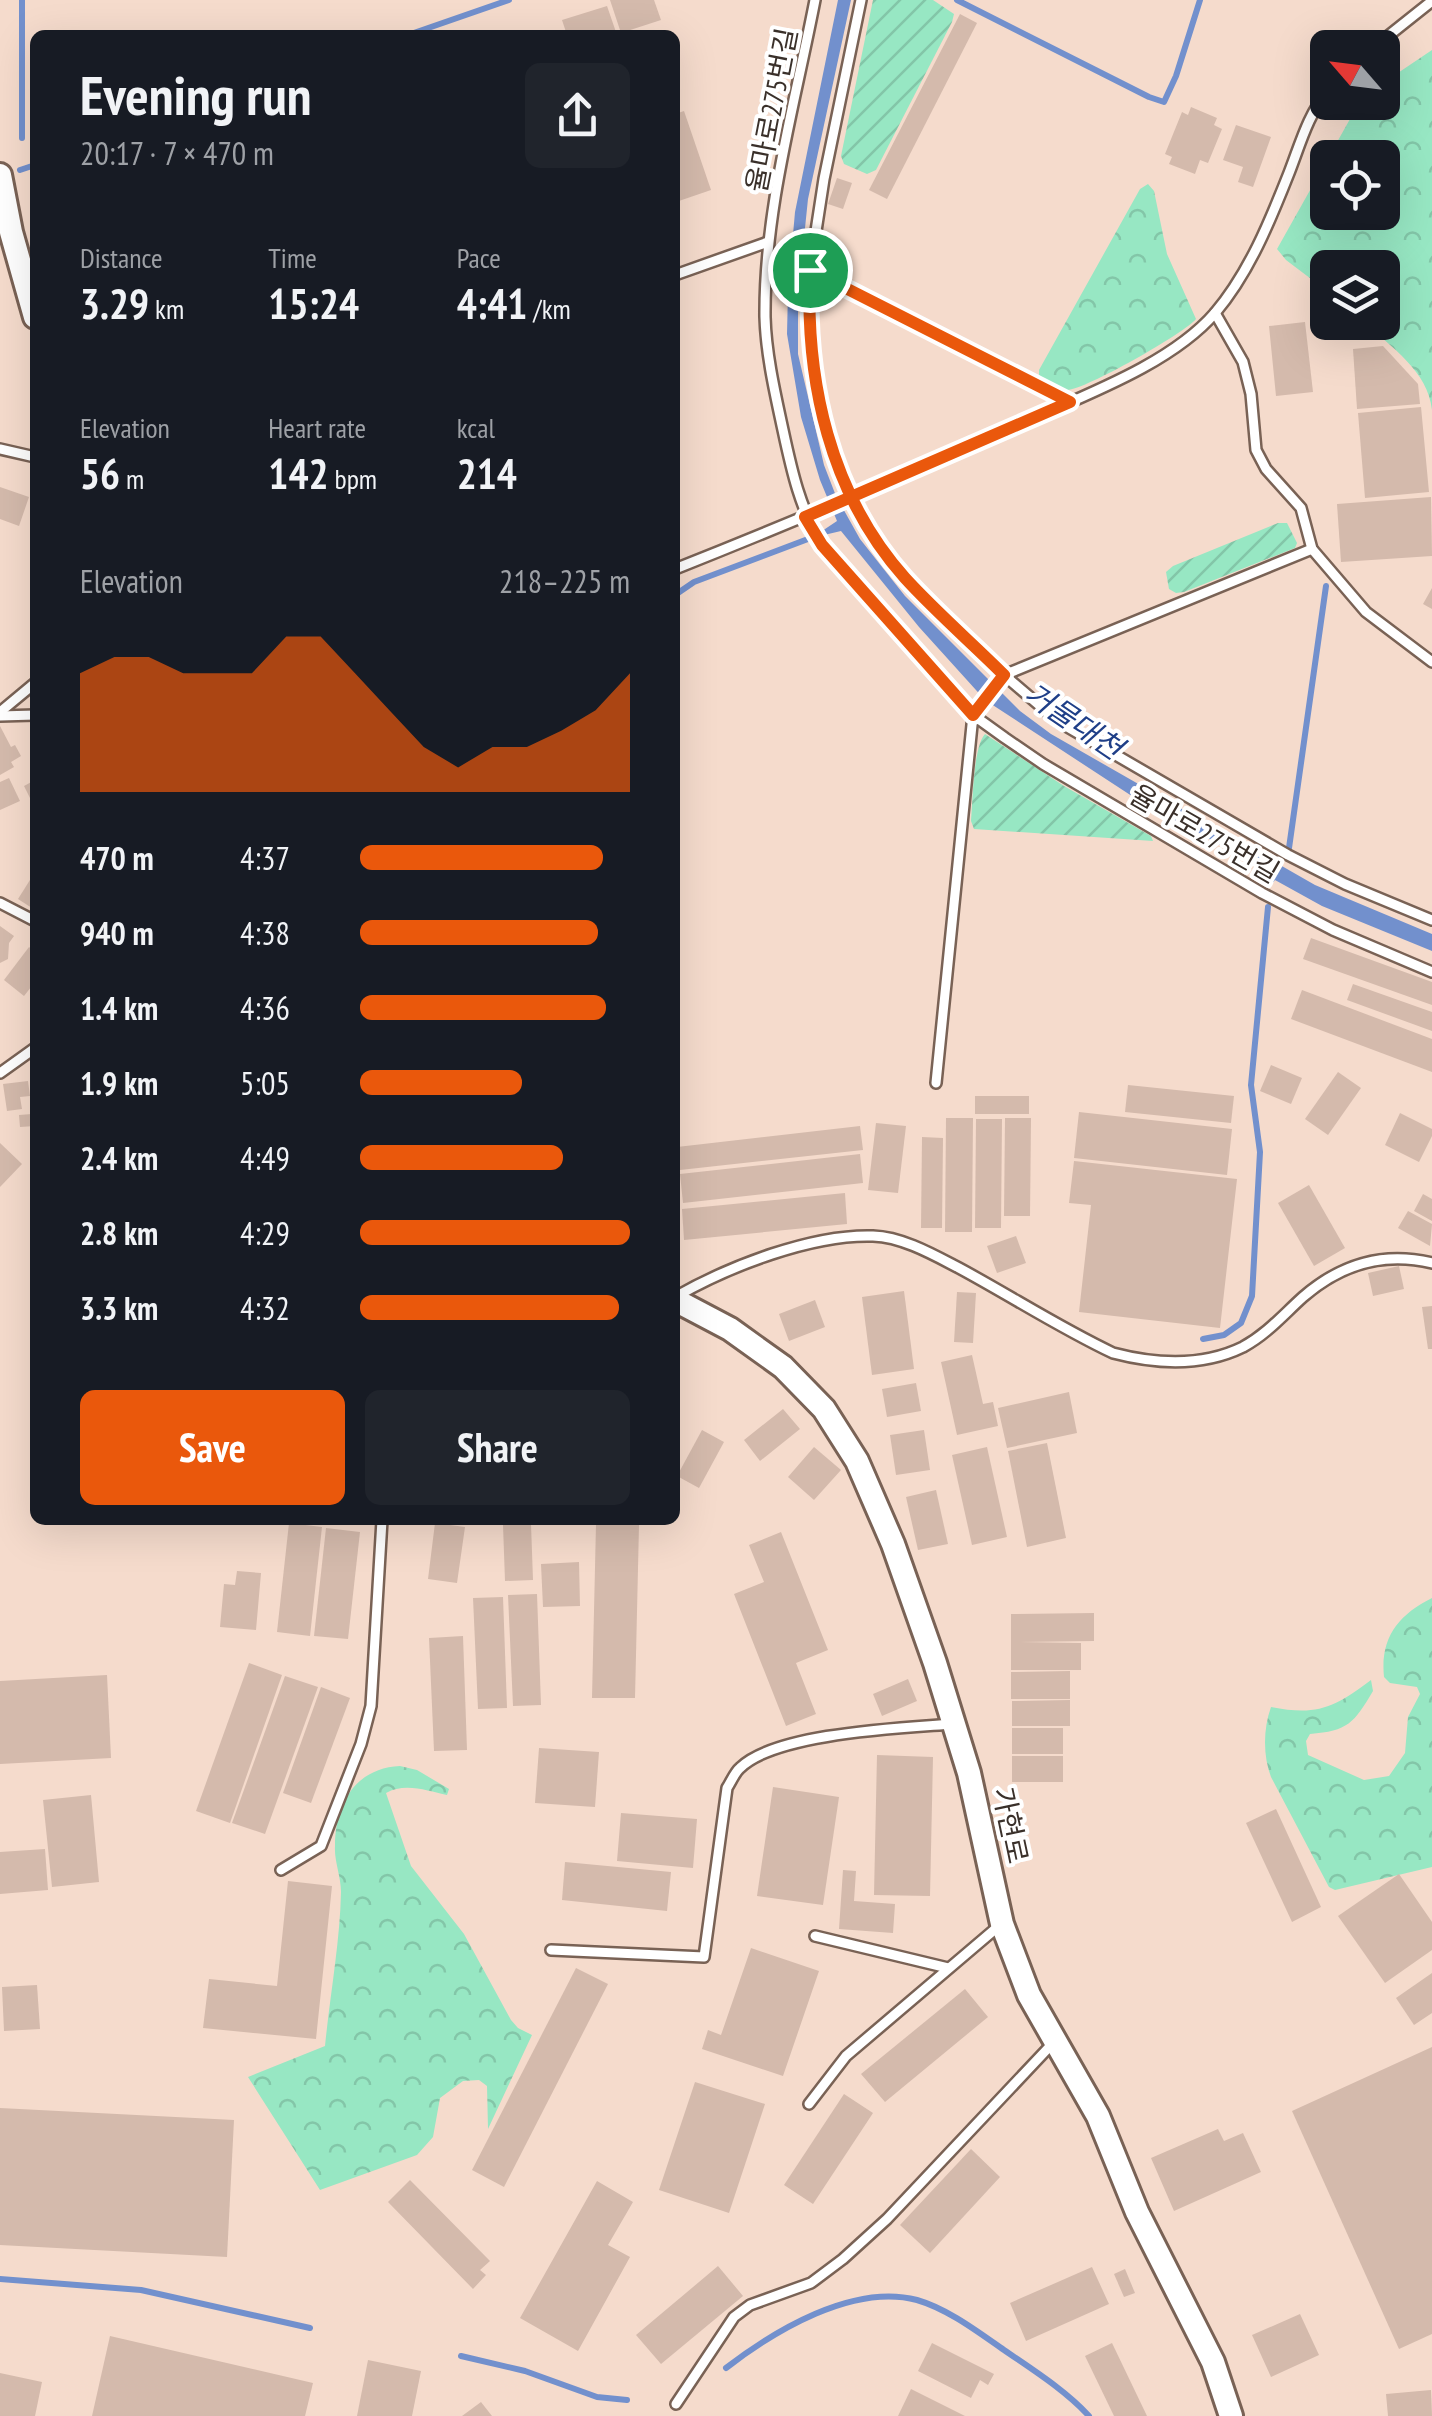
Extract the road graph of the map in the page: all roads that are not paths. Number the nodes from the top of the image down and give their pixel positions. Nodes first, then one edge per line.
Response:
1 (816, 0) edge
2 (861, 0) edge
3 (1432, 1) edge
4 (1396, 30) edge
5 (1310, 120) edge
6 (0, 174) edge
7 (768, 242) junction
8 (810, 270) junction
9 (680, 273) edge
10 (30, 299) edge
11 (1215, 313) junction
12 (1070, 402) junction
13 (0, 449) edge
14 (30, 456) edge
15 (852, 499) junction
16 (805, 517) junction
17 (1312, 549) junction
18 (680, 566) edge
19 (1432, 662) edge
20 (1004, 675) junction
21 (30, 688) edge
22 (0, 714) edge
23 (973, 715) junction
24 (30, 716) edge
25 (0, 903) edge
26 (30, 918) edge
27 (1432, 920) edge
28 (1432, 972) edge
29 (30, 1052) edge
30 (0, 1073) edge
31 (936, 1083) dead end
32 (1432, 1264) edge
33 (680, 1295) edge
34 (680, 1301) edge
35 (382, 1525) edge
36 (954, 1724) junction
37 (282, 1870) dead end
38 (1002, 1924) junction
39 (815, 1936) dead end
40 (551, 1950) dead end
41 (948, 1968) junction
42 (1055, 2042) junction
43 (809, 2104) dead end
44 (676, 2404) dead end
45 (1226, 2414) edge

1 - 7 lane, 율마로275번길
2 - 8 lane
3 - 4 lane
5 - 11 lane
6 - 10 street
7 - 9 lane
7 - 16 lane, 율마로275번길
8 - 12 lane
8 - 15 lane
11 - 12 lane
11 - 17 lane
12 - 15 lane
13 - 14 lane
15 - 16 lane
15 - 20 lane
16 - 18 lane
16 - 23 lane, 율마로275번길
17 - 19 lane
17 - 20 lane
20 - 23 lane
20 - 27 lane
21 - 22 lane
22 - 24 lane
23 - 28 lane, 율마로275번길
23 - 31 lane
25 - 26 lane
29 - 30 lane
32 - 33 lane, 가현로
34 - 36 street, 가현로
35 - 37 lane
36 - 38 street, 가현로
36 - 40 lane
38 - 41 lane
38 - 42 street, 가현로
39 - 41 lane
41 - 43 lane
42 - 44 lane
42 - 45 street, 가현로

